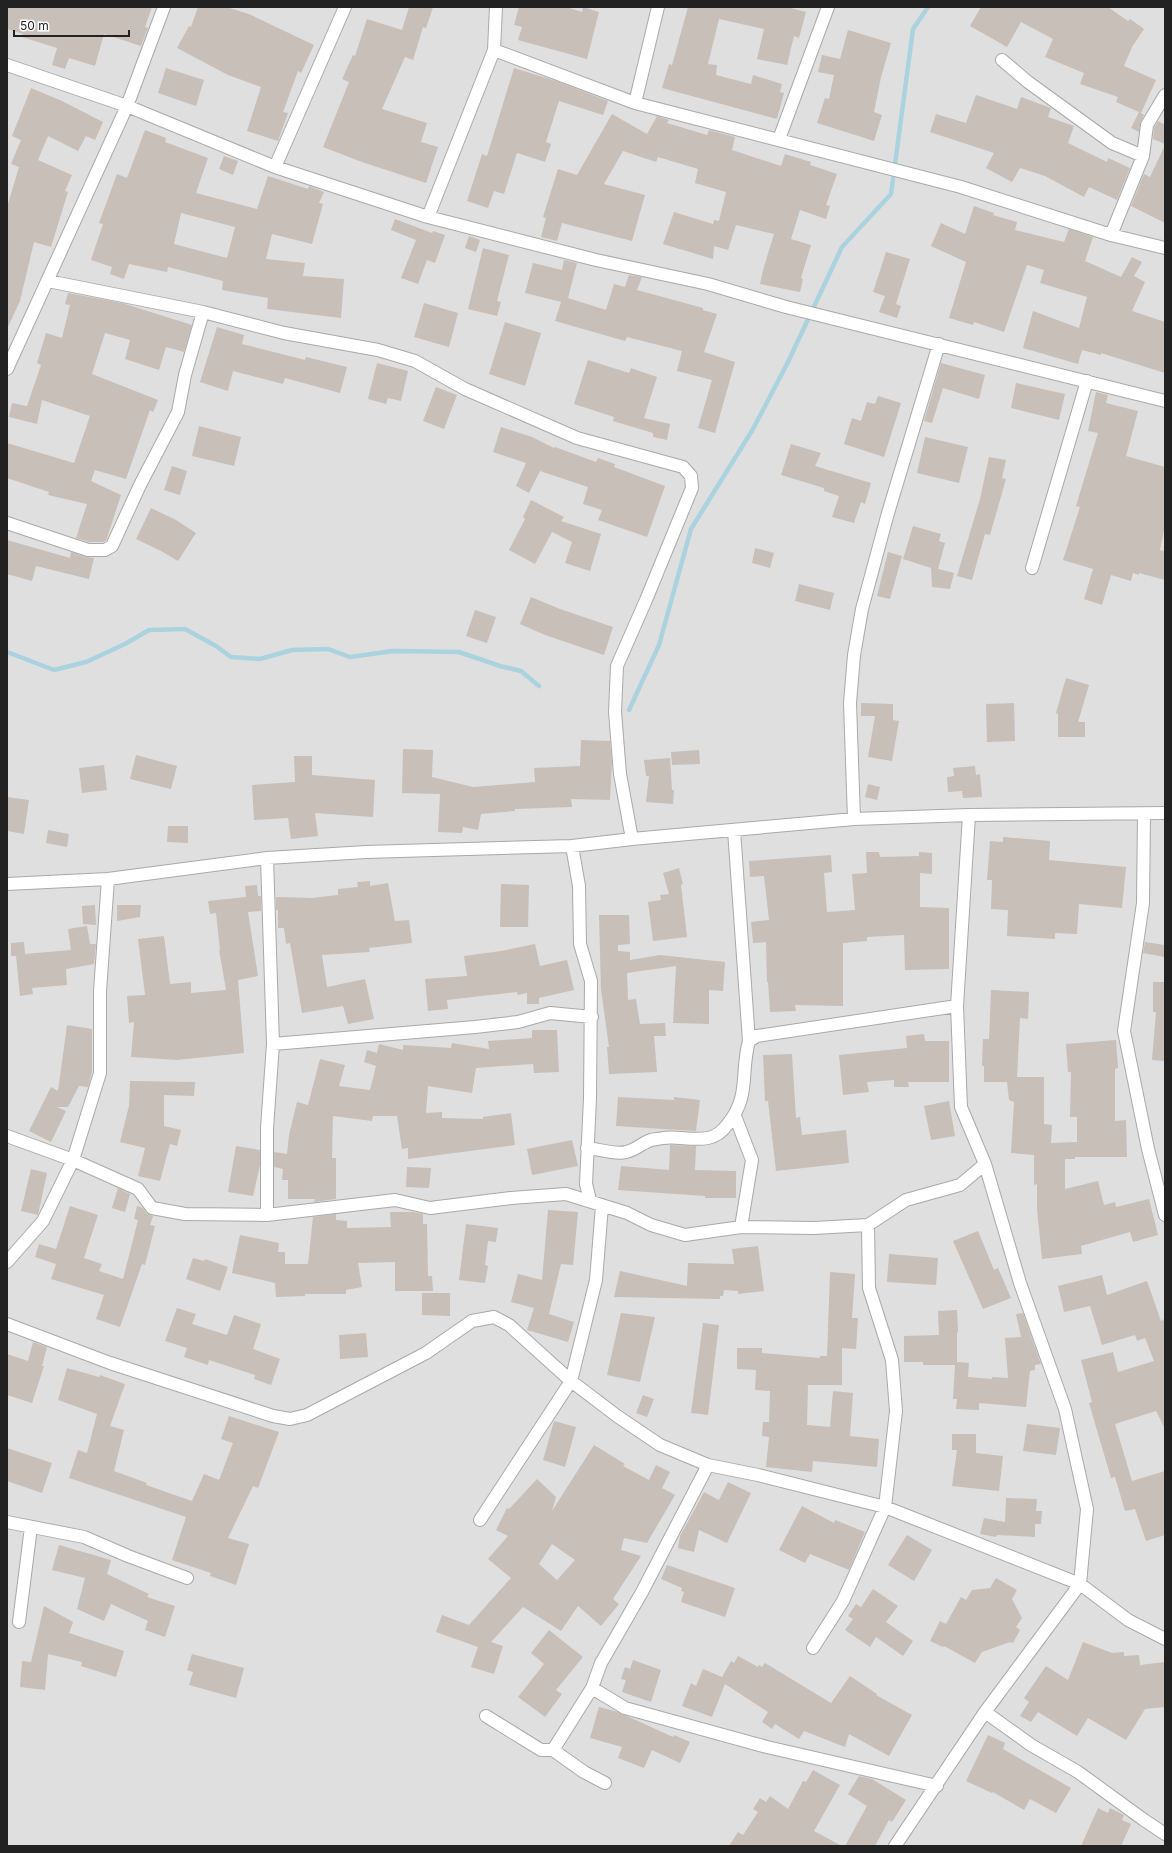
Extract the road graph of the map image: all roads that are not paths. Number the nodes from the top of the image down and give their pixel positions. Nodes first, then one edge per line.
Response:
1 (164, 7) edge
2 (345, 7) edge
3 (496, 7) edge
4 (658, 7) edge
5 (828, 7) edge
6 (494, 50) junction
7 (1002, 60) dead end
8 (7, 65) edge
9 (1165, 95) edge
10 (635, 103) junction
11 (127, 106) junction
12 (779, 139) junction
13 (1143, 156) junction
14 (275, 167) junction
15 (428, 217) junction
16 (1110, 235) junction
17 (1165, 248) edge
18 (48, 281) junction
19 (203, 312) junction
20 (939, 344) junction
21 (7, 369) edge
22 (1087, 381) junction
23 (1165, 401) edge
24 (7, 523) edge
25 (1032, 568) dead end
26 (1165, 813) edge
27 (1144, 814) junction
28 (969, 815) junction
29 (854, 819) junction
30 (734, 830) junction
31 (632, 839) junction
32 (572, 846) junction
33 (267, 858) junction
34 (108, 878) junction
35 (7, 884) edge
36 (957, 1006) junction
37 (592, 1018) junction
38 (749, 1041) junction
39 (273, 1044) junction
40 (735, 1116) junction
41 (7, 1136) edge
42 (587, 1148) junction
43 (73, 1160) junction
44 (985, 1164) junction
45 (586, 1184) junction
46 (566, 1194) junction
47 (590, 1200) junction
48 (602, 1206) junction
49 (267, 1214) junction
50 (1165, 1215) edge
51 (868, 1224) junction
52 (742, 1227) junction
53 (7, 1262) edge
54 (7, 1324) edge
55 (571, 1381) junction
56 (708, 1465) junction
57 (885, 1506) junction
58 (480, 1520) dead end
59 (7, 1522) edge
60 (31, 1527) junction
61 (187, 1578) dead end
62 (1080, 1584) junction
63 (19, 1622) dead end
64 (1165, 1639) edge
65 (813, 1648) dead end
66 (592, 1688) junction
67 (985, 1712) junction
68 (486, 1716) dead end
69 (553, 1750) junction
70 (605, 1783) dead end
71 (937, 1786) junction
72 (1165, 1834) edge
73 (895, 1846) edge

1 - 11 street
2 - 14 street
3 - 6 street
4 - 10 street
5 - 12 street
6 - 10 street
6 - 15 street
7 - 13 street
8 - 11 street
9 - 13 street
10 - 12 street
11 - 14 street
11 - 18 street
12 - 16 street
13 - 16 street
14 - 15 street
15 - 20 street
16 - 17 street
18 - 19 street
18 - 21 street
19 - 24 street
19 - 31 street
20 - 22 street
20 - 29 street
22 - 23 street
22 - 25 street
26 - 27 street
27 - 28 street
27 - 50 street
28 - 29 street
28 - 36 street
29 - 30 street
30 - 31 street
30 - 38 street
31 - 32 street
32 - 33 street
32 - 37 street
33 - 34 street
33 - 39 street
34 - 35 street
34 - 43 street
36 - 38 street
36 - 44 street
37 - 39 street
37 - 42 street
38 - 40 street
39 - 49 street
40 - 42 street
40 - 52 street
41 - 43 street
42 - 45 street
43 - 49 street
43 - 53 street
44 - 51 street
44 - 62 street
45 - 46 street
45 - 47 street
46 - 47 street
46 - 49 street
47 - 48 street
48 - 52 street
48 - 55 street
51 - 52 street
51 - 57 street
54 - 55 street
55 - 56 street
55 - 58 street
56 - 57 street
56 - 66 street
57 - 62 street
57 - 65 street
59 - 60 street
60 - 61 street
60 - 63 street
62 - 64 street
62 - 67 street
66 - 69 street
66 - 71 street
67 - 71 street
67 - 72 street
68 - 69 street
69 - 70 street
71 - 73 street

